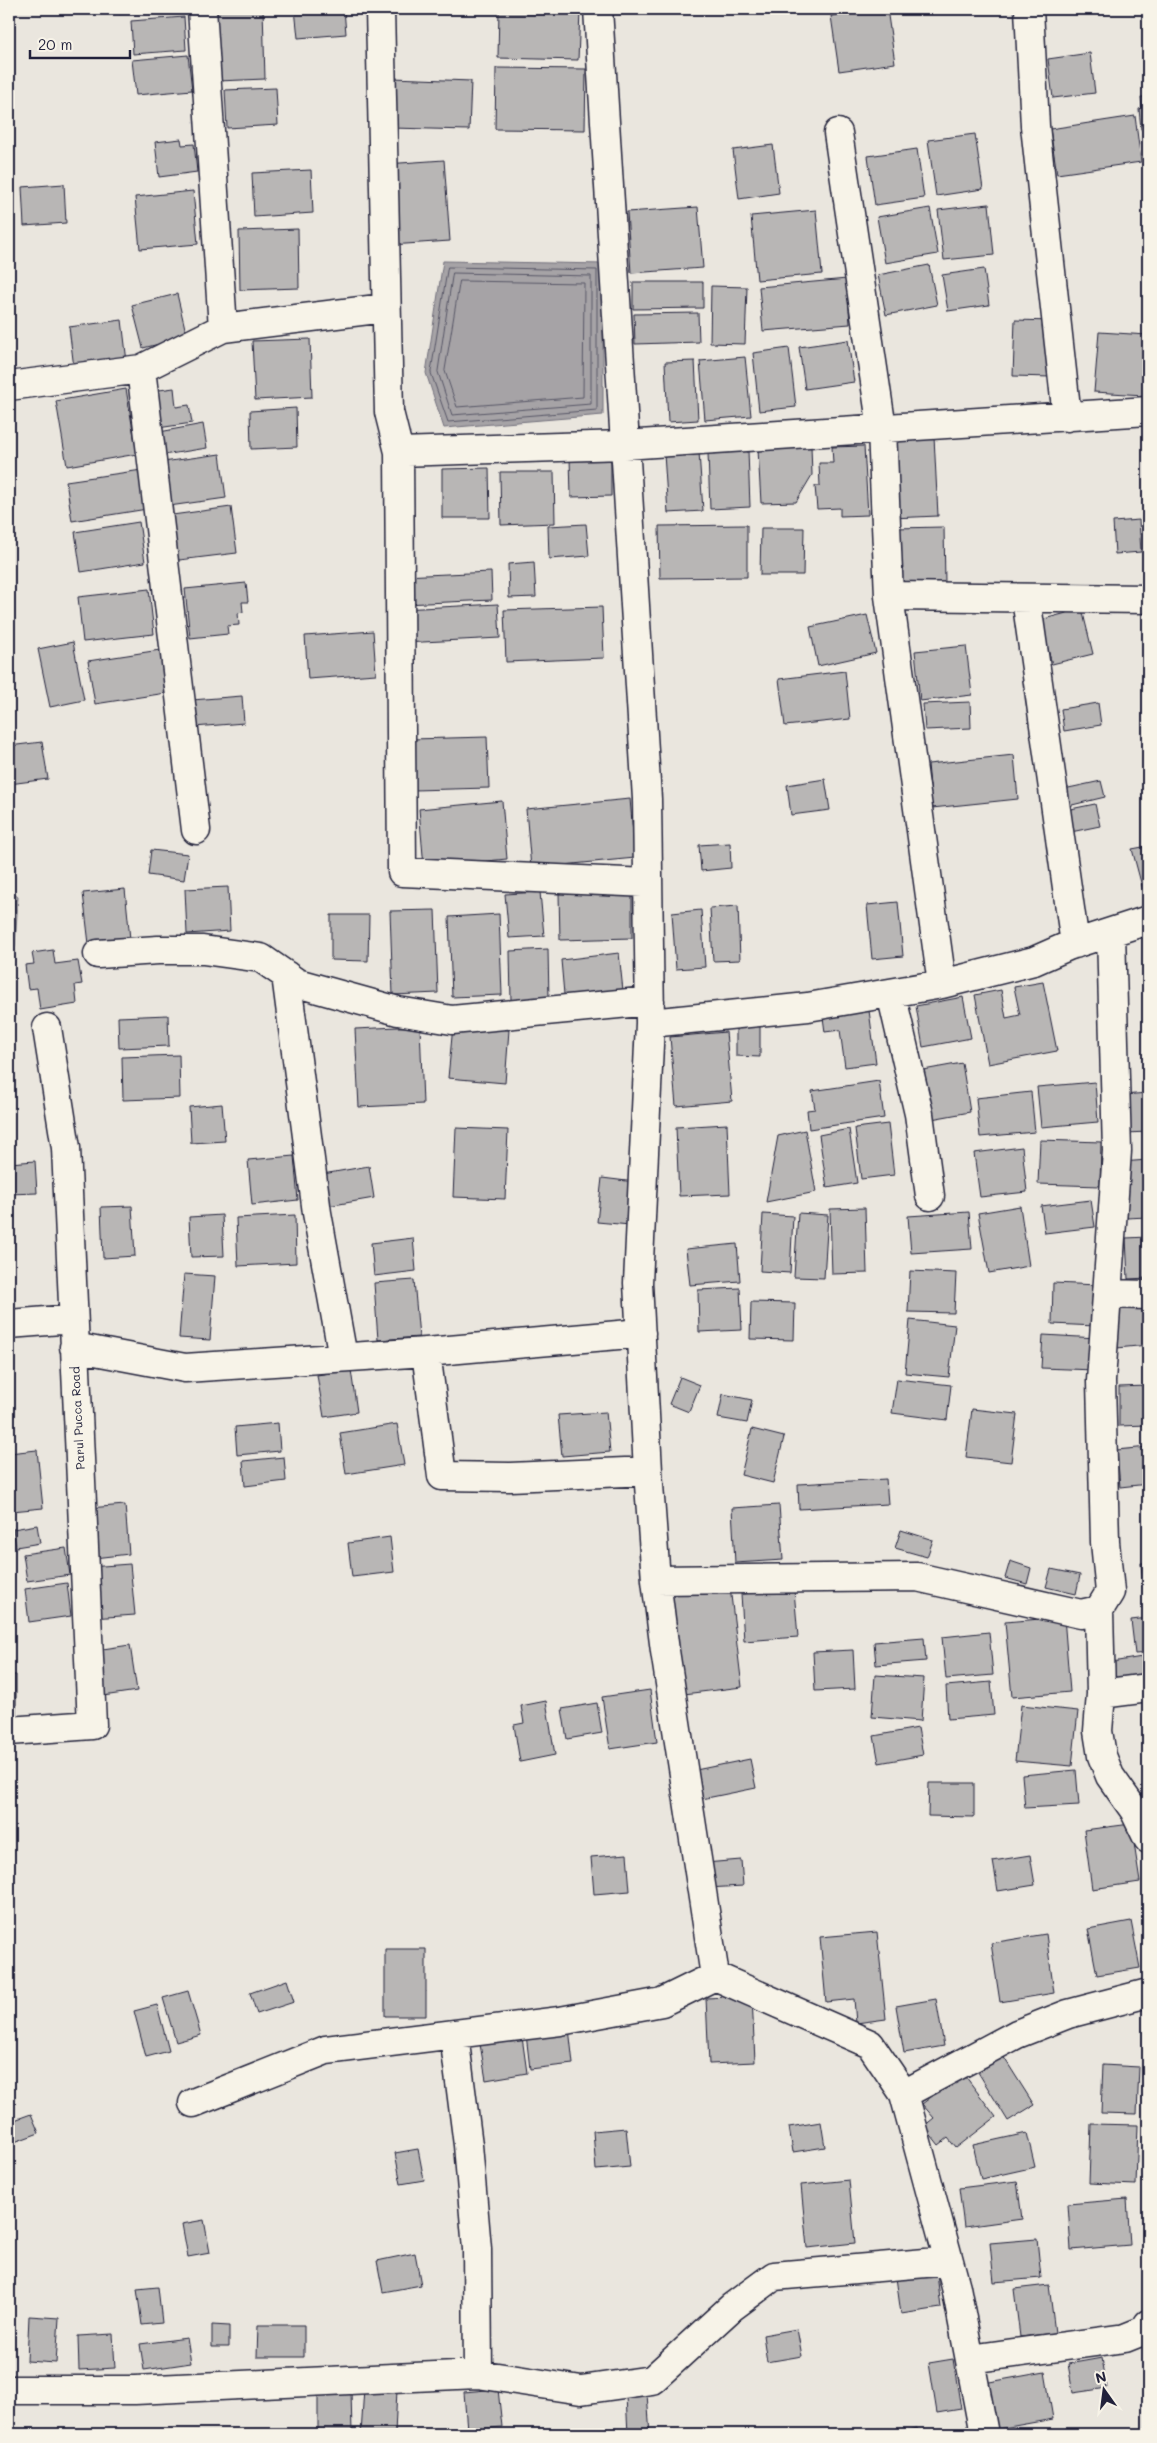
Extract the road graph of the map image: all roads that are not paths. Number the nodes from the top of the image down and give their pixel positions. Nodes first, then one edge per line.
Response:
1 (202, 9) edge
2 (380, 9) edge
3 (598, 9) edge
4 (1029, 9) edge
5 (838, 133) dead end
6 (385, 308) junction
7 (223, 328) junction
8 (140, 369) junction
9 (9, 386) edge
10 (1148, 411) edge
11 (1067, 417) junction
12 (882, 429) junction
13 (624, 445) junction
14 (398, 452) junction
15 (890, 596) junction
16 (1026, 598) junction
17 (1148, 599) edge
18 (196, 830) dead end
19 (648, 882) junction
20 (1148, 920) edge
21 (1111, 933) junction
22 (1075, 944) junction
23 (98, 954) dead end
24 (286, 975) junction
25 (942, 984) junction
26 (891, 992) junction
27 (650, 1012) junction
28 (47, 1028) dead end
29 (930, 1196) dead end
30 (1107, 1294) junction
31 (1148, 1294) edge
32 (73, 1319) junction
33 (9, 1324) edge
34 (641, 1333) junction
35 (74, 1347) junction
36 (426, 1352) junction
37 (343, 1357) junction
38 (648, 1471) junction
39 (656, 1580) junction
40 (1099, 1610) junction
41 (1148, 1688) edge
42 (1100, 1694) junction
43 (9, 1731) edge
44 (1148, 1839) edge
45 (715, 1976) junction
46 (1148, 1993) edge
47 (454, 2035) junction
48 (904, 2094) junction
49 (193, 2103) dead end
50 (949, 2261) junction
51 (1148, 2324) edge
52 (970, 2359) junction
53 (478, 2374) junction
54 (9, 2390) edge
55 (984, 2434) edge

1 - 7 street
2 - 6 street
3 - 13 street
4 - 11 street
5 - 12 street
6 - 7 street
6 - 14 street
7 - 8 street
8 - 9 street
8 - 18 street
10 - 11 street
11 - 12 street
12 - 13 street
12 - 15 street
13 - 14 street
13 - 19 street
14 - 19 street
15 - 16 street
15 - 25 street
16 - 17 street
16 - 22 street
19 - 27 street
20 - 21 street
21 - 22 street
21 - 30 street
22 - 25 street
23 - 24 street
24 - 27 street
24 - 37 street
25 - 26 street
26 - 27 street
26 - 29 street
27 - 34 street
28 - 32 street, Parul Pucca Road
30 - 31 street
30 - 40 street
32 - 33 street
32 - 35 street, Parul Pucca Road
34 - 36 street
34 - 38 street
35 - 37 street
35 - 43 street, Parul Pucca Road
36 - 37 street
36 - 38 street
38 - 39 street
39 - 40 street
39 - 45 street
40 - 42 street
41 - 42 street
42 - 44 street
45 - 47 street
45 - 48 street
46 - 48 street
47 - 49 street
47 - 53 street
48 - 50 street
50 - 52 street
50 - 53 street
51 - 52 street
52 - 55 street
53 - 54 street

